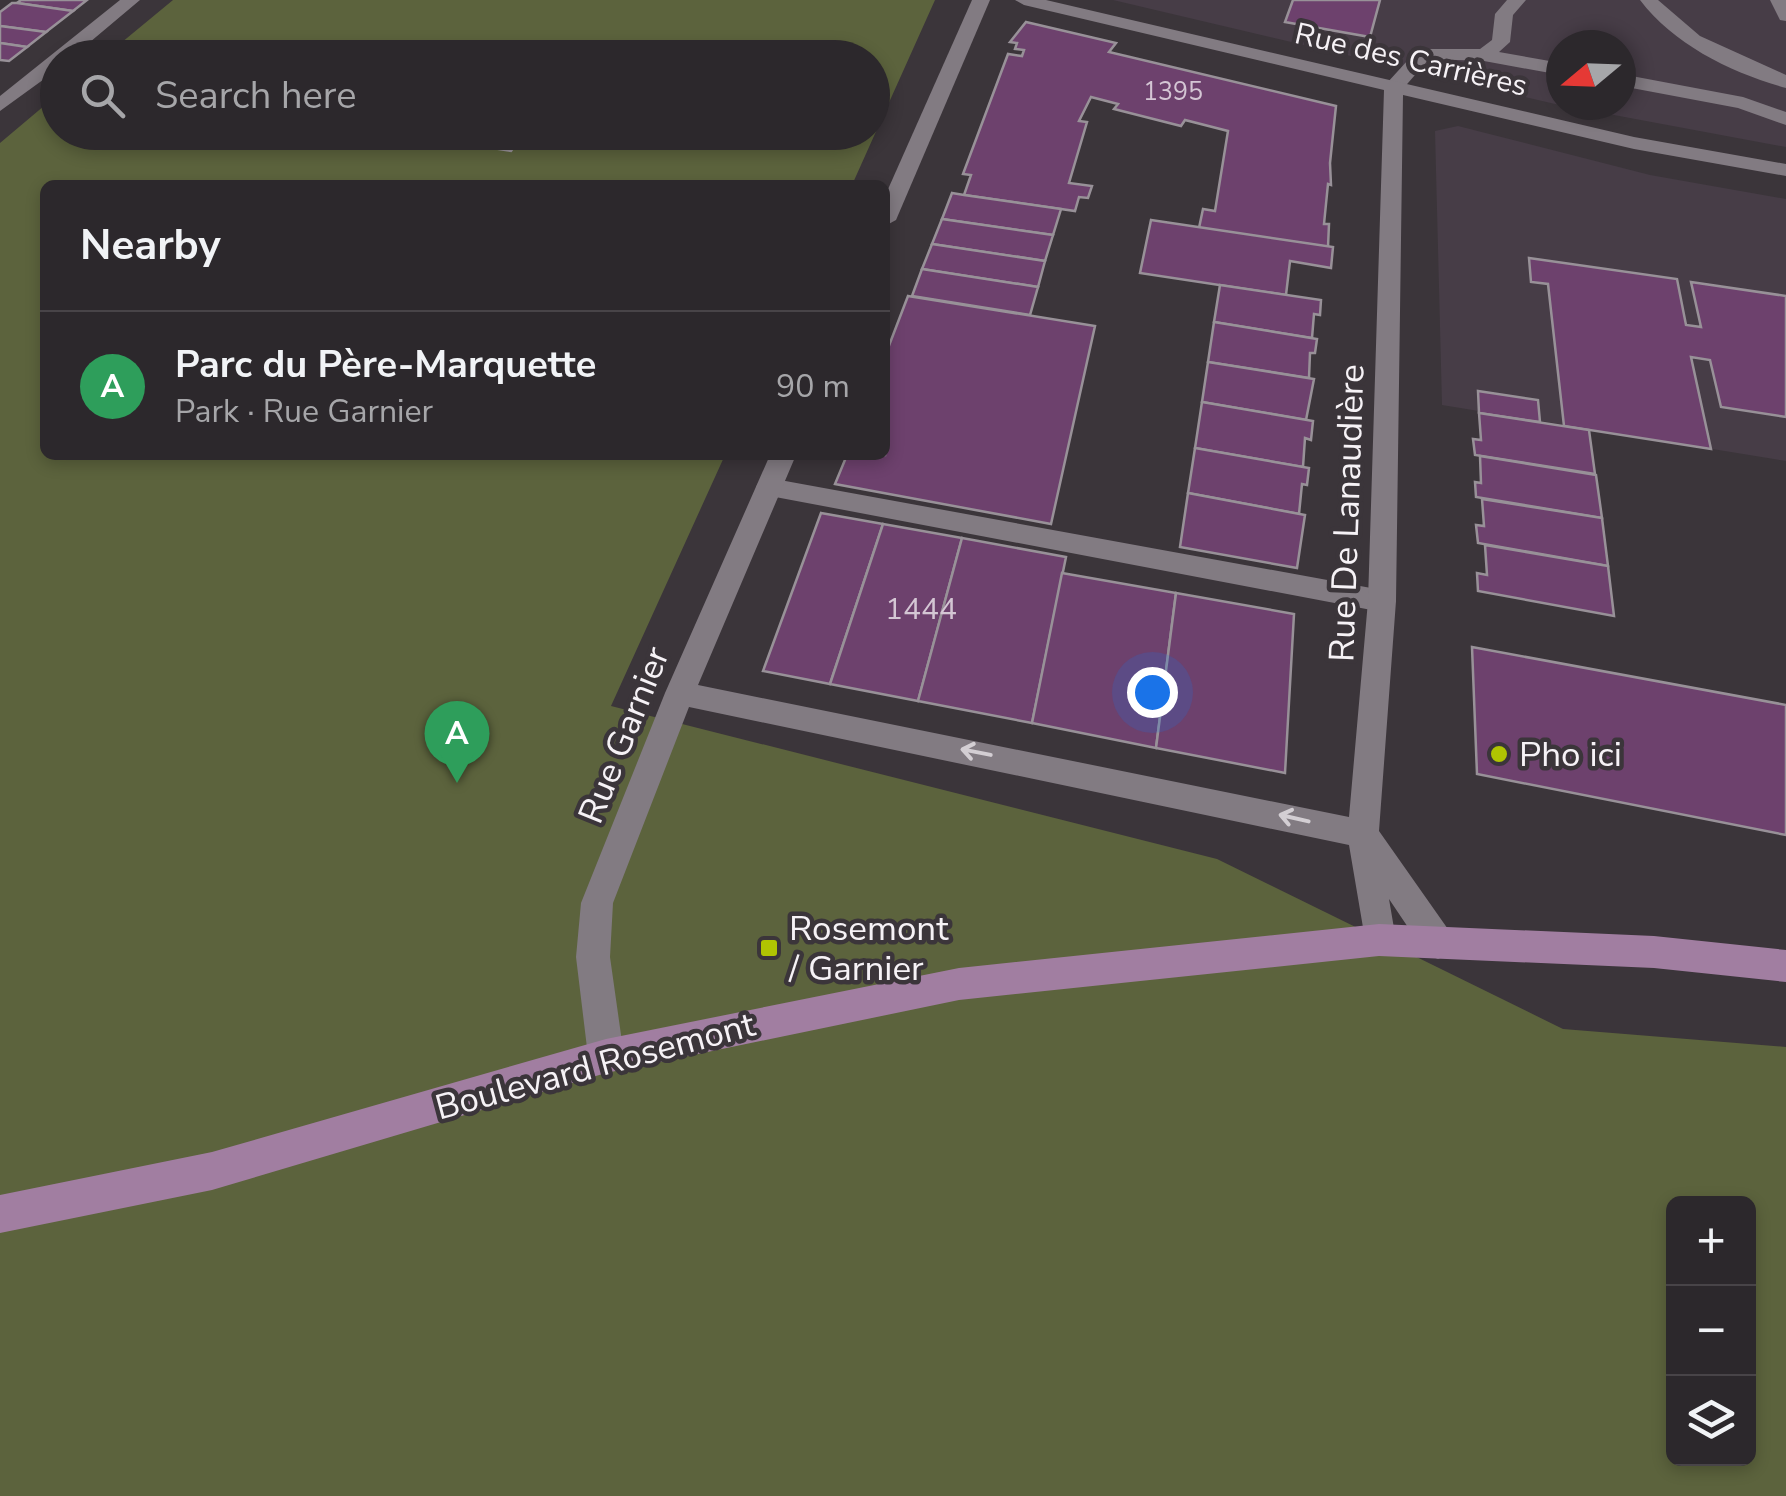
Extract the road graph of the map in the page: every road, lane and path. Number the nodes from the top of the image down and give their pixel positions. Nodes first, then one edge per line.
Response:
1 (131, 0) edge
2 (981, 0) edge
3 (1024, 0) edge
4 (1517, 0) edge
5 (1650, 0) edge
6 (1779, 0) edge
7 (1786, 16) edge
8 (81, 40) edge
9 (1484, 55) junction
10 (1546, 66) edge
11 (40, 73) edge
12 (1786, 82) edge
13 (1636, 83) edge
14 (1394, 87) junction
15 (0, 105) edge
16 (1786, 119) edge
17 (1786, 170) edge
18 (890, 209) edge
19 (781, 460) edge
20 (769, 487) junction
21 (1382, 601) junction
22 (680, 693) junction
23 (1363, 834) junction
24 (1380, 940) junction
25 (1438, 943) junction
26 (1786, 966) edge
27 (606, 1056) junction
28 (0, 1214) edge

1 - 8 street
2 - 18 street
3 - 14 street, Rue des Carrières
4 - 9 street
5 - 12 street
6 - 7 street
9 - 10 street
9 - 14 street
11 - 15 street
13 - 16 street
14 - 17 street, Rue des Carrières
14 - 21 street, Rue De Lanaudière
19 - 20 street, Rue Garnier
20 - 21 street
20 - 22 street, Rue Garnier
21 - 23 street, Rue De Lanaudière
23 -> 22 street
22 - 27 street, Rue Garnier
23 - 24 street, Rue De Lanaudière
23 - 25 street
24 - 25 main road, Boulevard Rosemont
24 - 27 main road, Boulevard Rosemont
25 - 26 main road, Boulevard Rosemont
27 - 28 main road, Boulevard Rosemont

